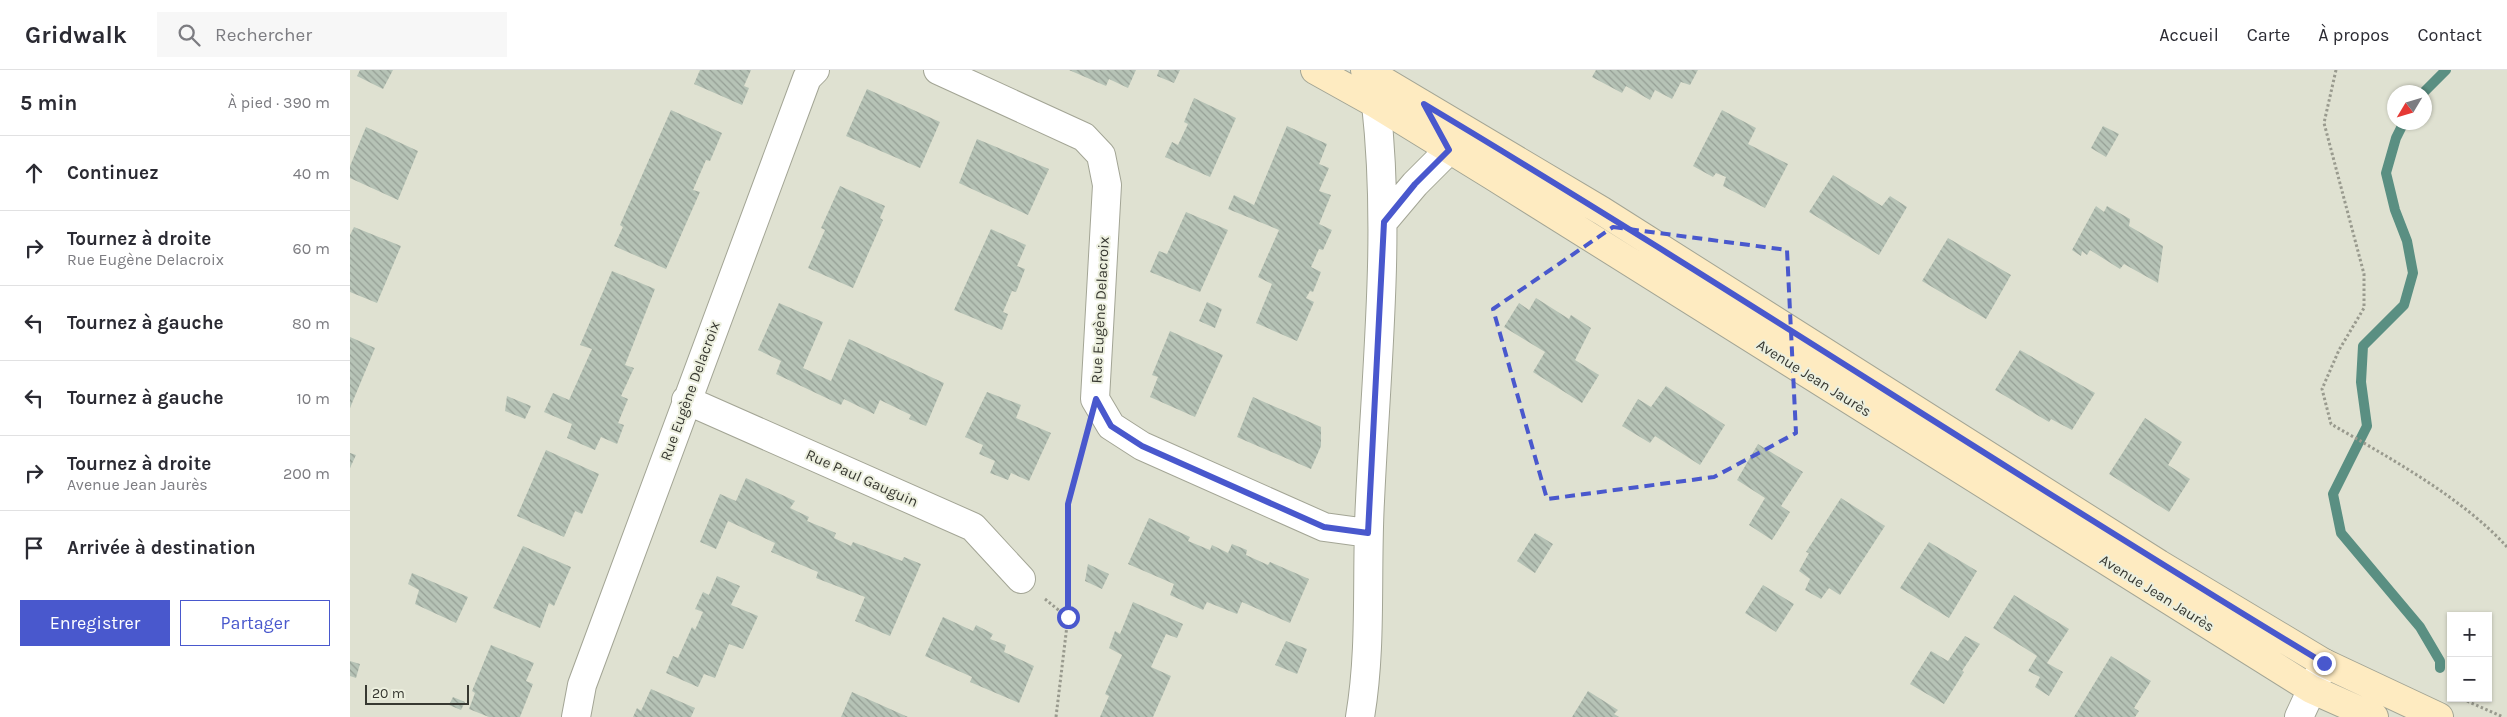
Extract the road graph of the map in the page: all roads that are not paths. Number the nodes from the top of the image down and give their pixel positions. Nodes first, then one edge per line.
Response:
1 (815, 70) edge
2 (938, 70) edge
3 (1315, 70) edge
4 (1365, 70) edge
5 (1376, 104) junction
6 (1424, 104) junction
7 (1449, 150) junction
8 (1384, 222) junction
9 (686, 400) junction
10 (1368, 533) junction
11 (1021, 579) dead end
12 (2324, 663) junction
13 (2312, 689) junction
14 (2427, 712) edge
15 (576, 717) edge
16 (1360, 717) edge
17 (2299, 717) edge
18 (2374, 717) edge

1 - 9 street, Rue Eugène Delacroix
2 - 10 street, Rue Eugène Delacroix
3 - 5 main road, Avenue Jean Jaurès
4 - 6 main road, Avenue Jean Jaurès
5 - 6 street
5 - 7 main road, Avenue Jean Jaurès
5 - 8 street
6 - 7 street
6 - 12 main road, Avenue Jean Jaurès
7 - 8 street
7 - 13 main road, Avenue Jean Jaurès
8 - 10 street
9 - 11 street, Rue Paul Gauguin
9 - 15 street, Rue Eugène Delacroix
10 - 16 street
12 - 13 street
12 - 14 main road, Avenue Jean Jaurès
13 - 17 street
13 - 18 main road, Avenue Jean Jaurès

